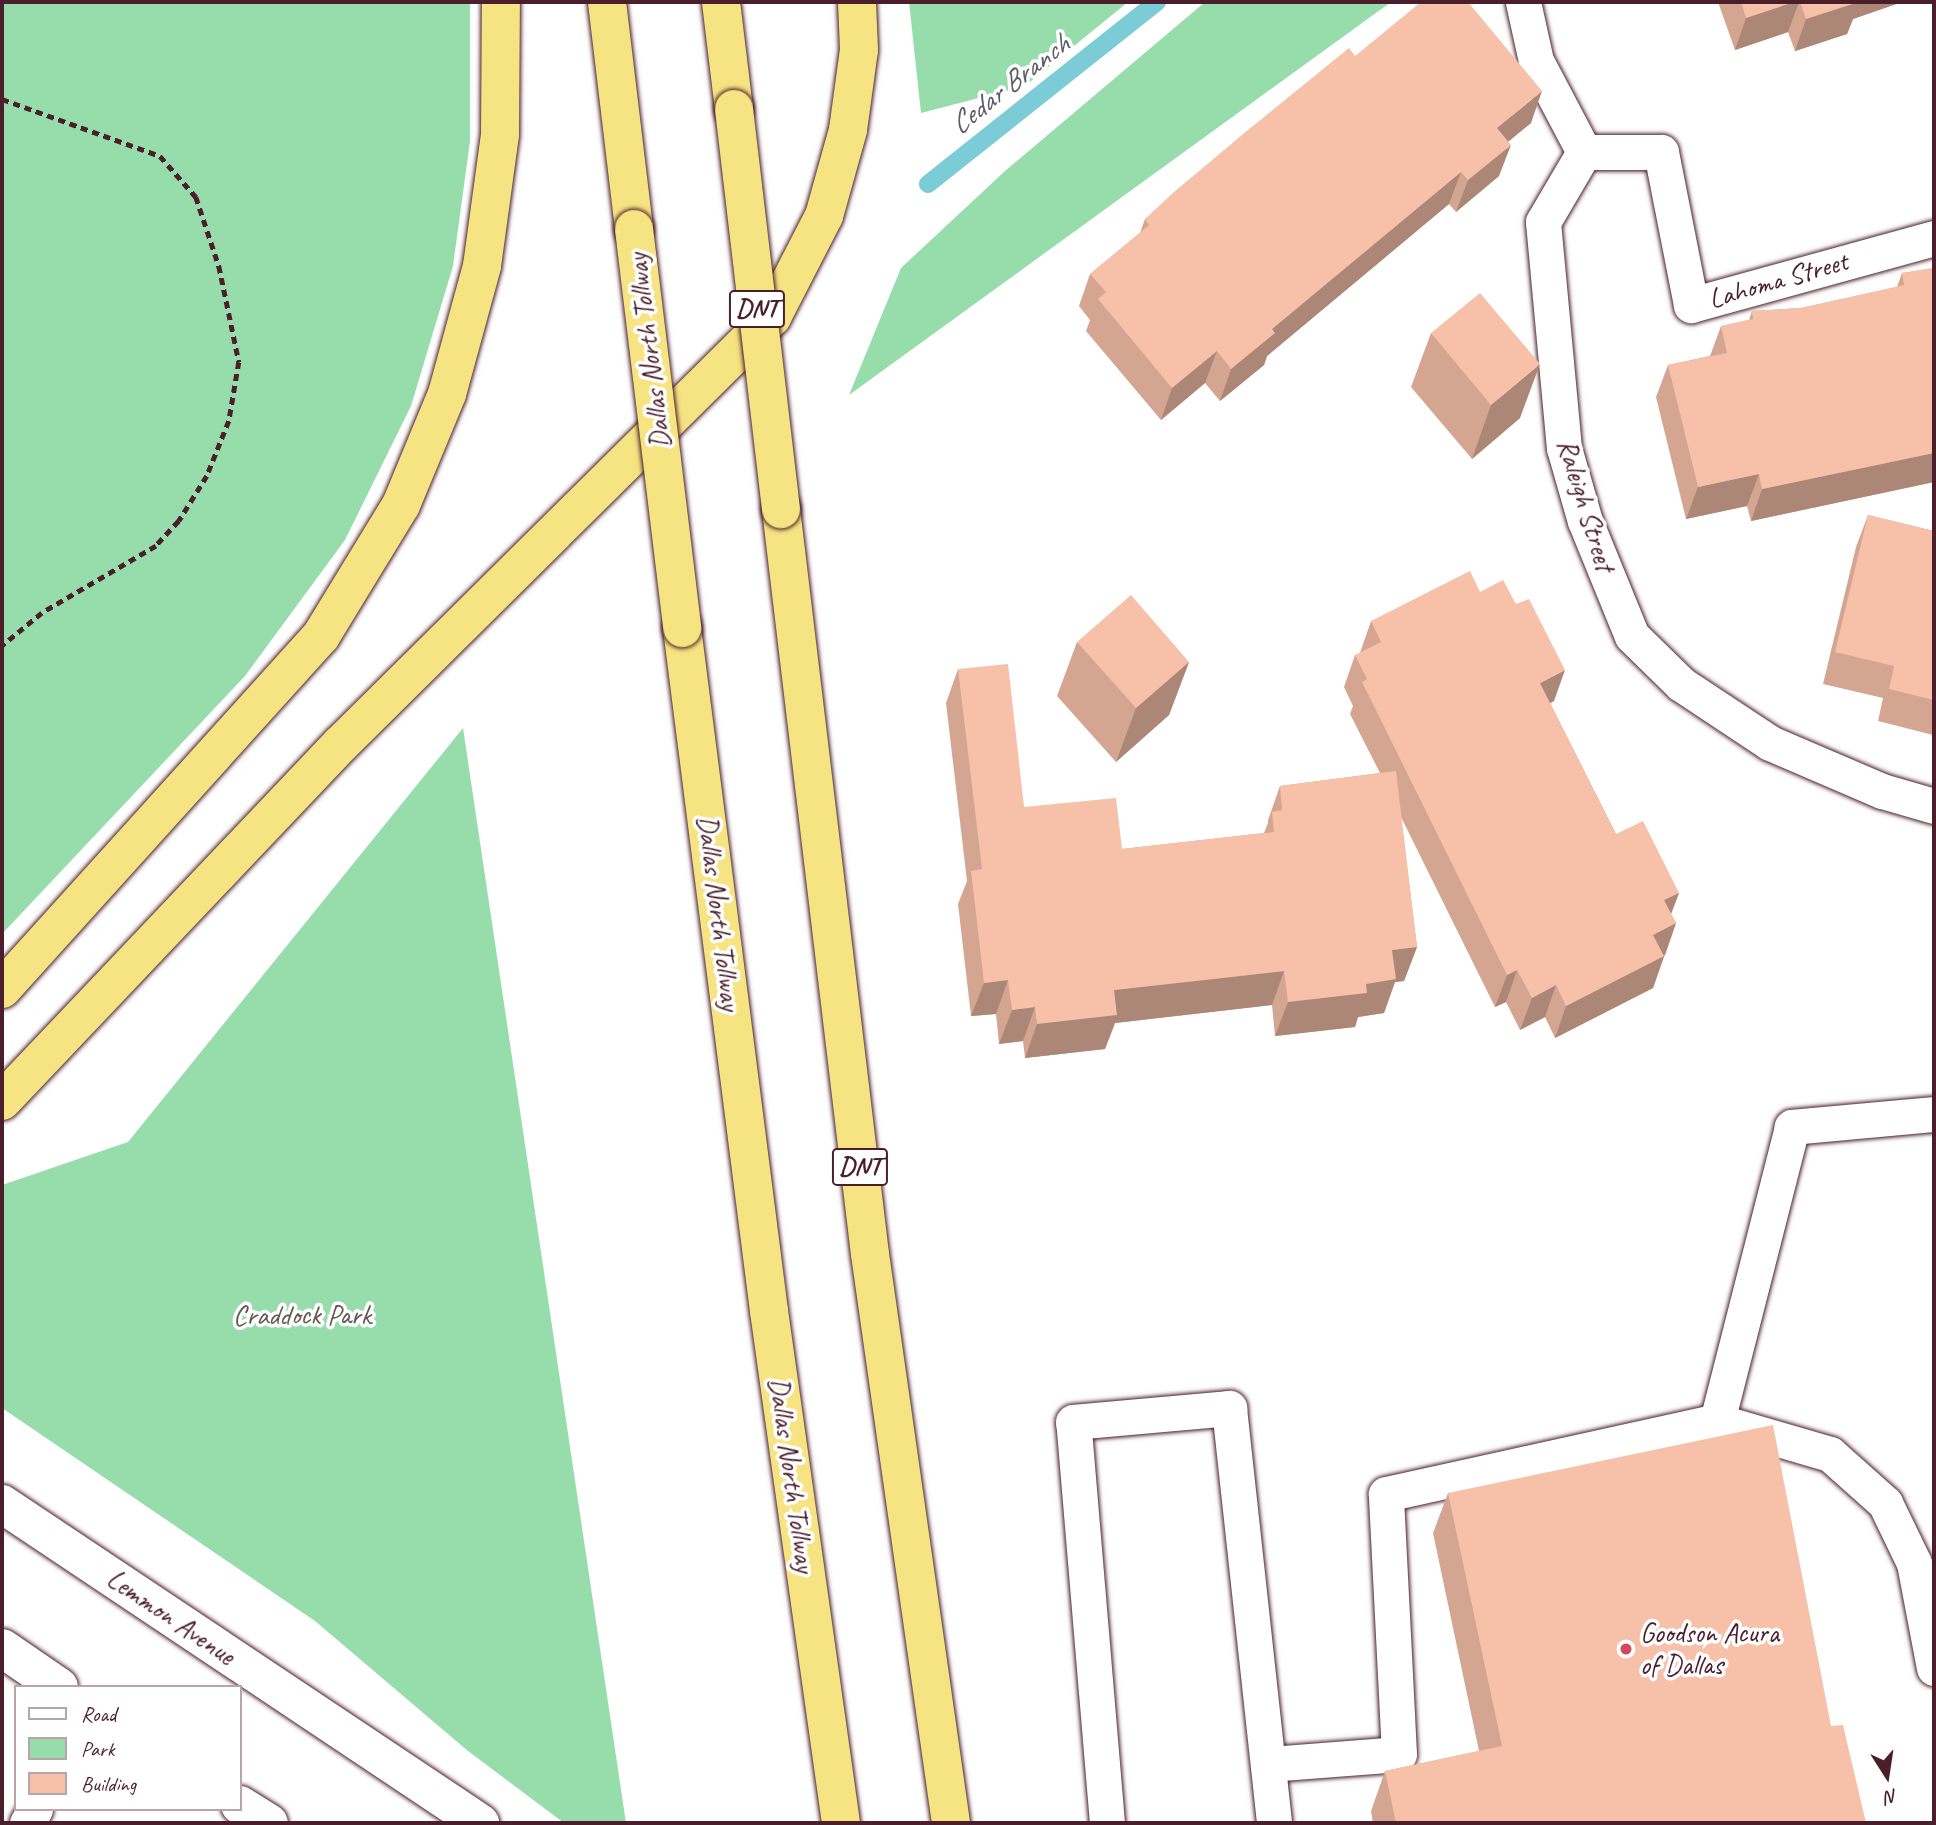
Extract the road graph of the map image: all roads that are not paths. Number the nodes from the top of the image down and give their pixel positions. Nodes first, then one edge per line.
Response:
1 (501, 2) edge
2 (607, 2) edge
3 (721, 2) edge
4 (857, 2) edge
5 (1523, 2) edge
6 (1584, 152) junction
7 (1934, 238) edge
8 (1934, 806) edge
9 (2, 989) edge
10 (2, 1101) edge
11 (1934, 1114) edge
12 (1717, 1421) junction
13 (2, 1504) edge
14 (2, 1648) edge
15 (1934, 1668) edge
16 (57, 1685) edge
17 (1269, 1764) junction
18 (242, 1806) edge
19 (269, 1823) edge
20 (480, 1823) edge
21 (841, 1823) edge
22 (951, 1823) edge
23 (1107, 1823) edge
24 (1274, 1823) edge

1 - 9 highway
2 - 21 highway, Dallas North Tollway, bridge
3 - 22 highway, DNT, bridge
4 - 10 highway
5 - 6 lane
6 - 7 lane, Lahoma Street
6 - 8 lane, Raleigh Street
11 - 12 lane
12 - 15 lane
12 - 17 lane
13 - 20 main road, Lemmon Avenue
14 - 16 main road
17 - 23 lane
17 - 24 lane
18 - 19 main road

